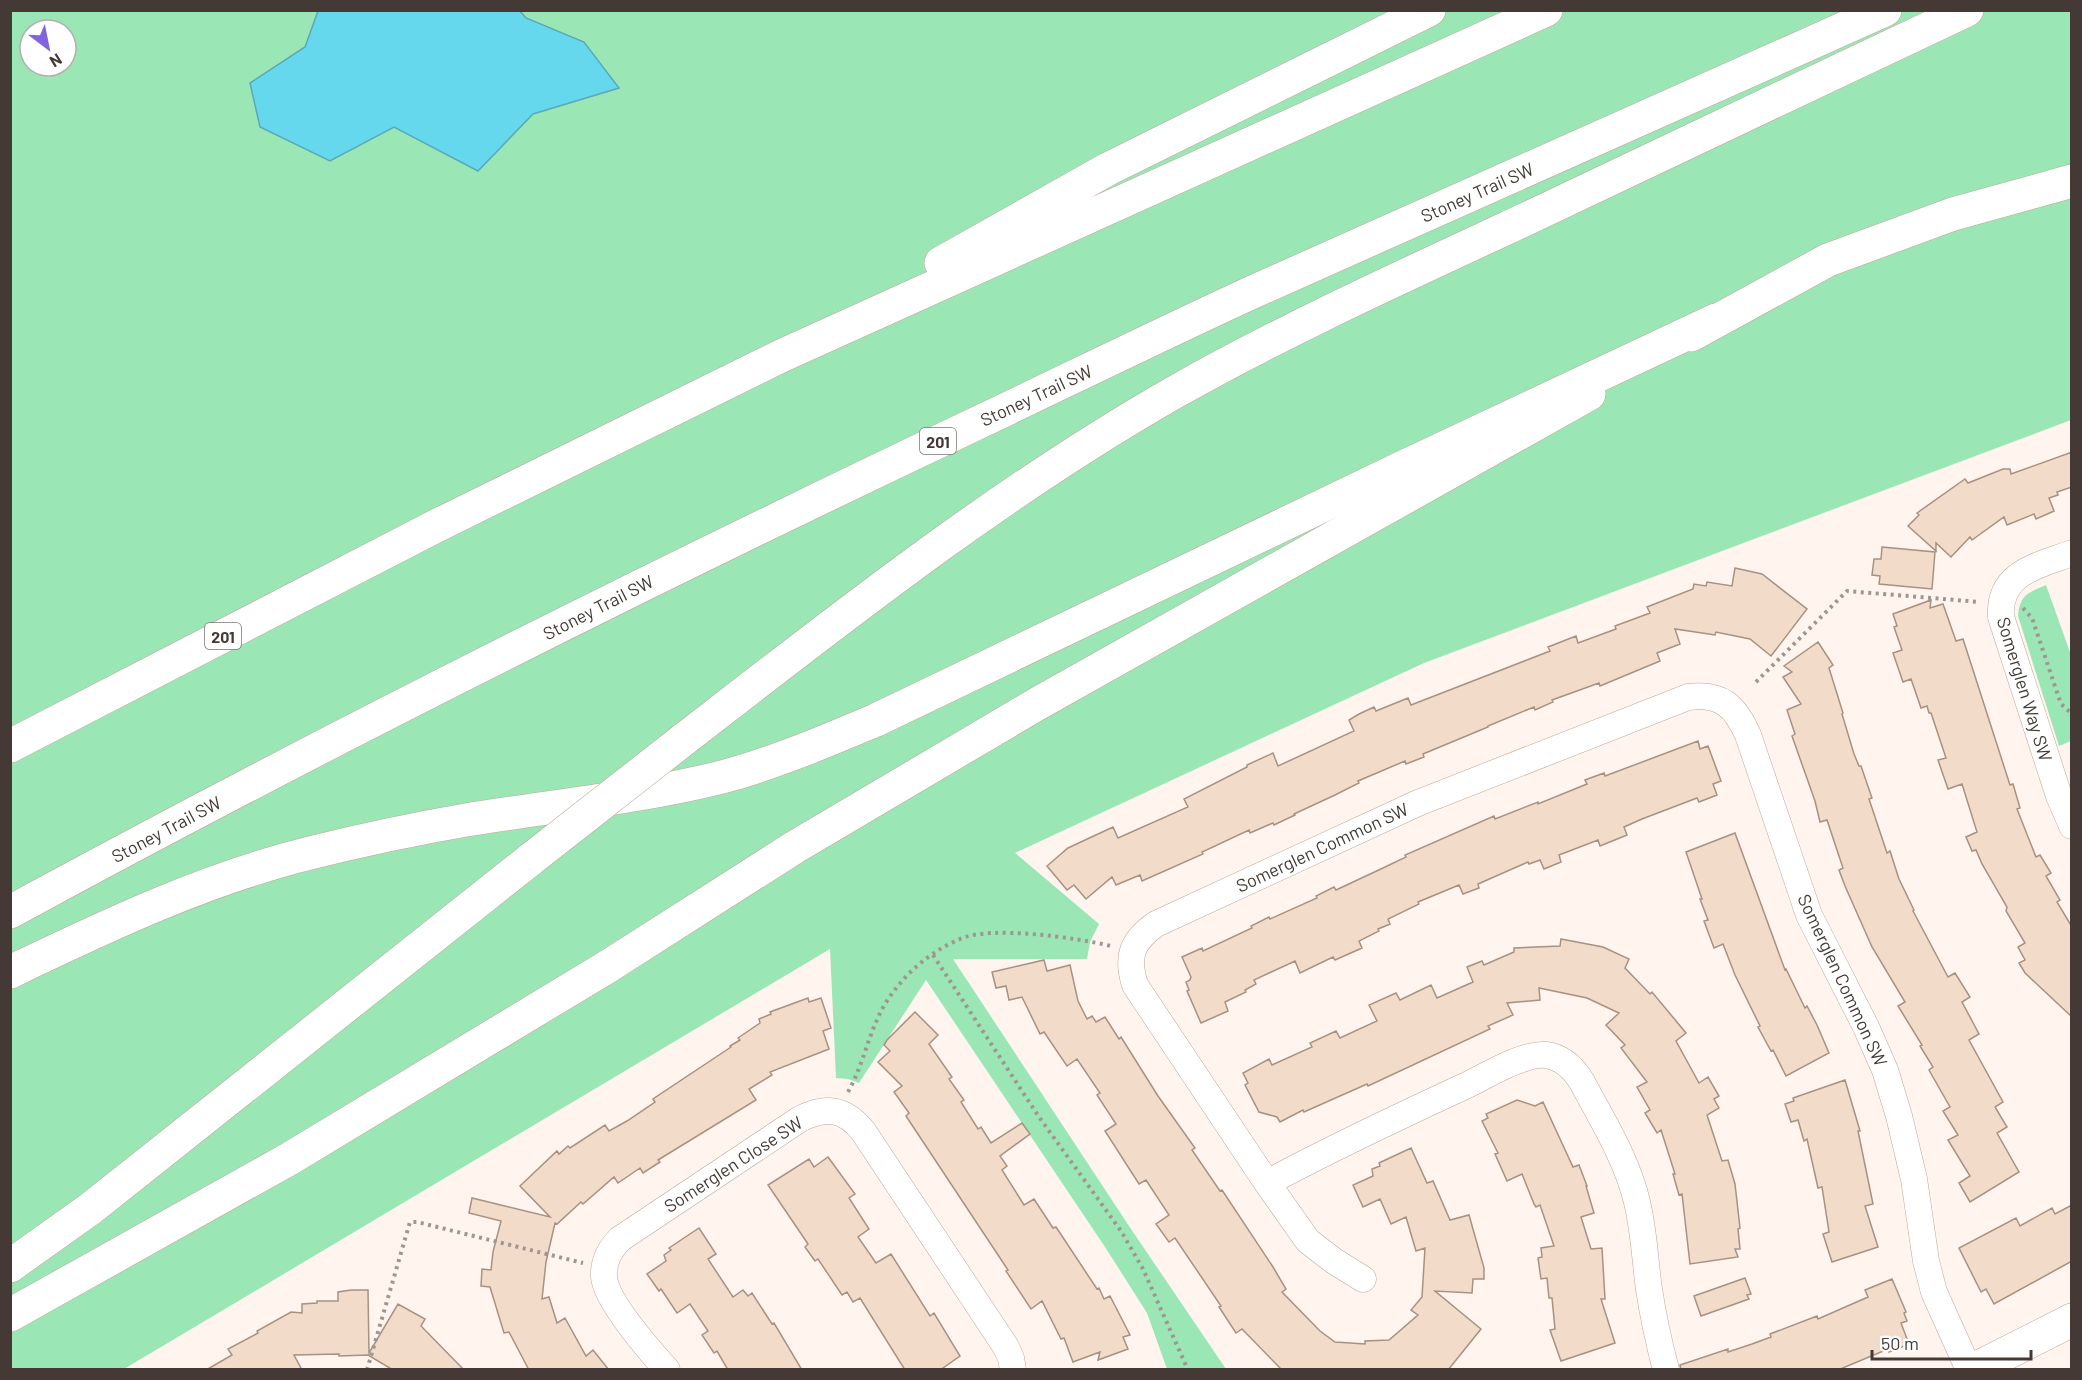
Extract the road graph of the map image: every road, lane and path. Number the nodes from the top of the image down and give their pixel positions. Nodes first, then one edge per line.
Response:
1 (1429, 10) edge
2 (1545, 10) edge
3 (1885, 10) edge
4 (1967, 10) edge
5 (2072, 181) edge
6 (1716, 320) junction
7 (781, 356) junction
8 (2072, 553) edge
9 (1970, 602) dead end
10 (1756, 682) dead end
11 (10, 746) edge
12 (2072, 826) edge
13 (10, 912) edge
14 (1132, 951) junction
15 (933, 955) junction
16 (10, 972) edge
17 (836, 1112) junction
18 (1267, 1183) junction
19 (10, 1266) edge
20 (604, 1269) junction
21 (1364, 1279) dead end
22 (10, 1314) edge
23 (2072, 1320) edge
24 (367, 1370) edge
25 (667, 1370) edge
26 (1012, 1370) edge
27 (1188, 1370) edge
28 (1666, 1370) edge
29 (1971, 1370) edge

1 - 7 main road
2 - 7 main road, 201
3 - 13 main road, Stoney Trail SW / 201
4 - 19 main road, bridge
5 - 6 main road
6 - 16 main road
6 - 22 main road
7 - 11 main road, 201
8 - 12 street, Somerglen Way SW
9 - 10 path
14 - 15 path
14 - 18 street
14 - 29 street, Somerglen Common SW
15 - 17 path
15 - 27 path
17 - 20 street, Somerglen Close SW
17 - 26 street
18 - 21 street
18 - 28 street
20 - 24 path
20 - 25 street
23 - 29 main road

